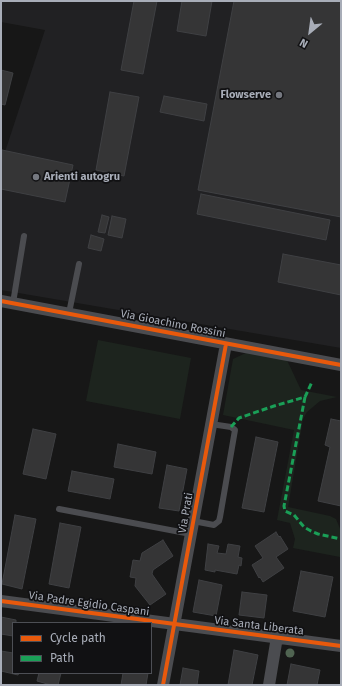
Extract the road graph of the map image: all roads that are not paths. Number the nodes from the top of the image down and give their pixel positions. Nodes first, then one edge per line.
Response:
1 (24, 236) dead end
2 (79, 264) dead end
3 (7, 302) edge
4 (69, 313) junction
5 (226, 344) junction
6 (341, 365) edge
7 (211, 424) junction
8 (59, 509) dead end
9 (193, 521) junction
10 (191, 534) junction
11 (1, 601) edge
12 (174, 624) junction
13 (277, 637) junction
14 (341, 646) edge
15 (163, 685) edge
16 (269, 685) edge

1 - 3 lane
2 - 4 lane
3 - 4 street, Via Gioachino Rossini
4 - 5 street, Via Gioachino Rossini
5 - 6 street, Via Gioachino Rossini
5 - 7 street, Via Prati
7 - 9 street, Via Prati
7 - 9 lane
8 - 10 lane
9 - 10 street, Via Prati
10 - 12 street, Via Prati
11 - 12 street, Via Padre Egidio Caspani
12 - 13 street, Via Santa Liberata
12 - 15 street, Via Prati
13 - 14 street, Via Santa Liberata
13 - 16 street

